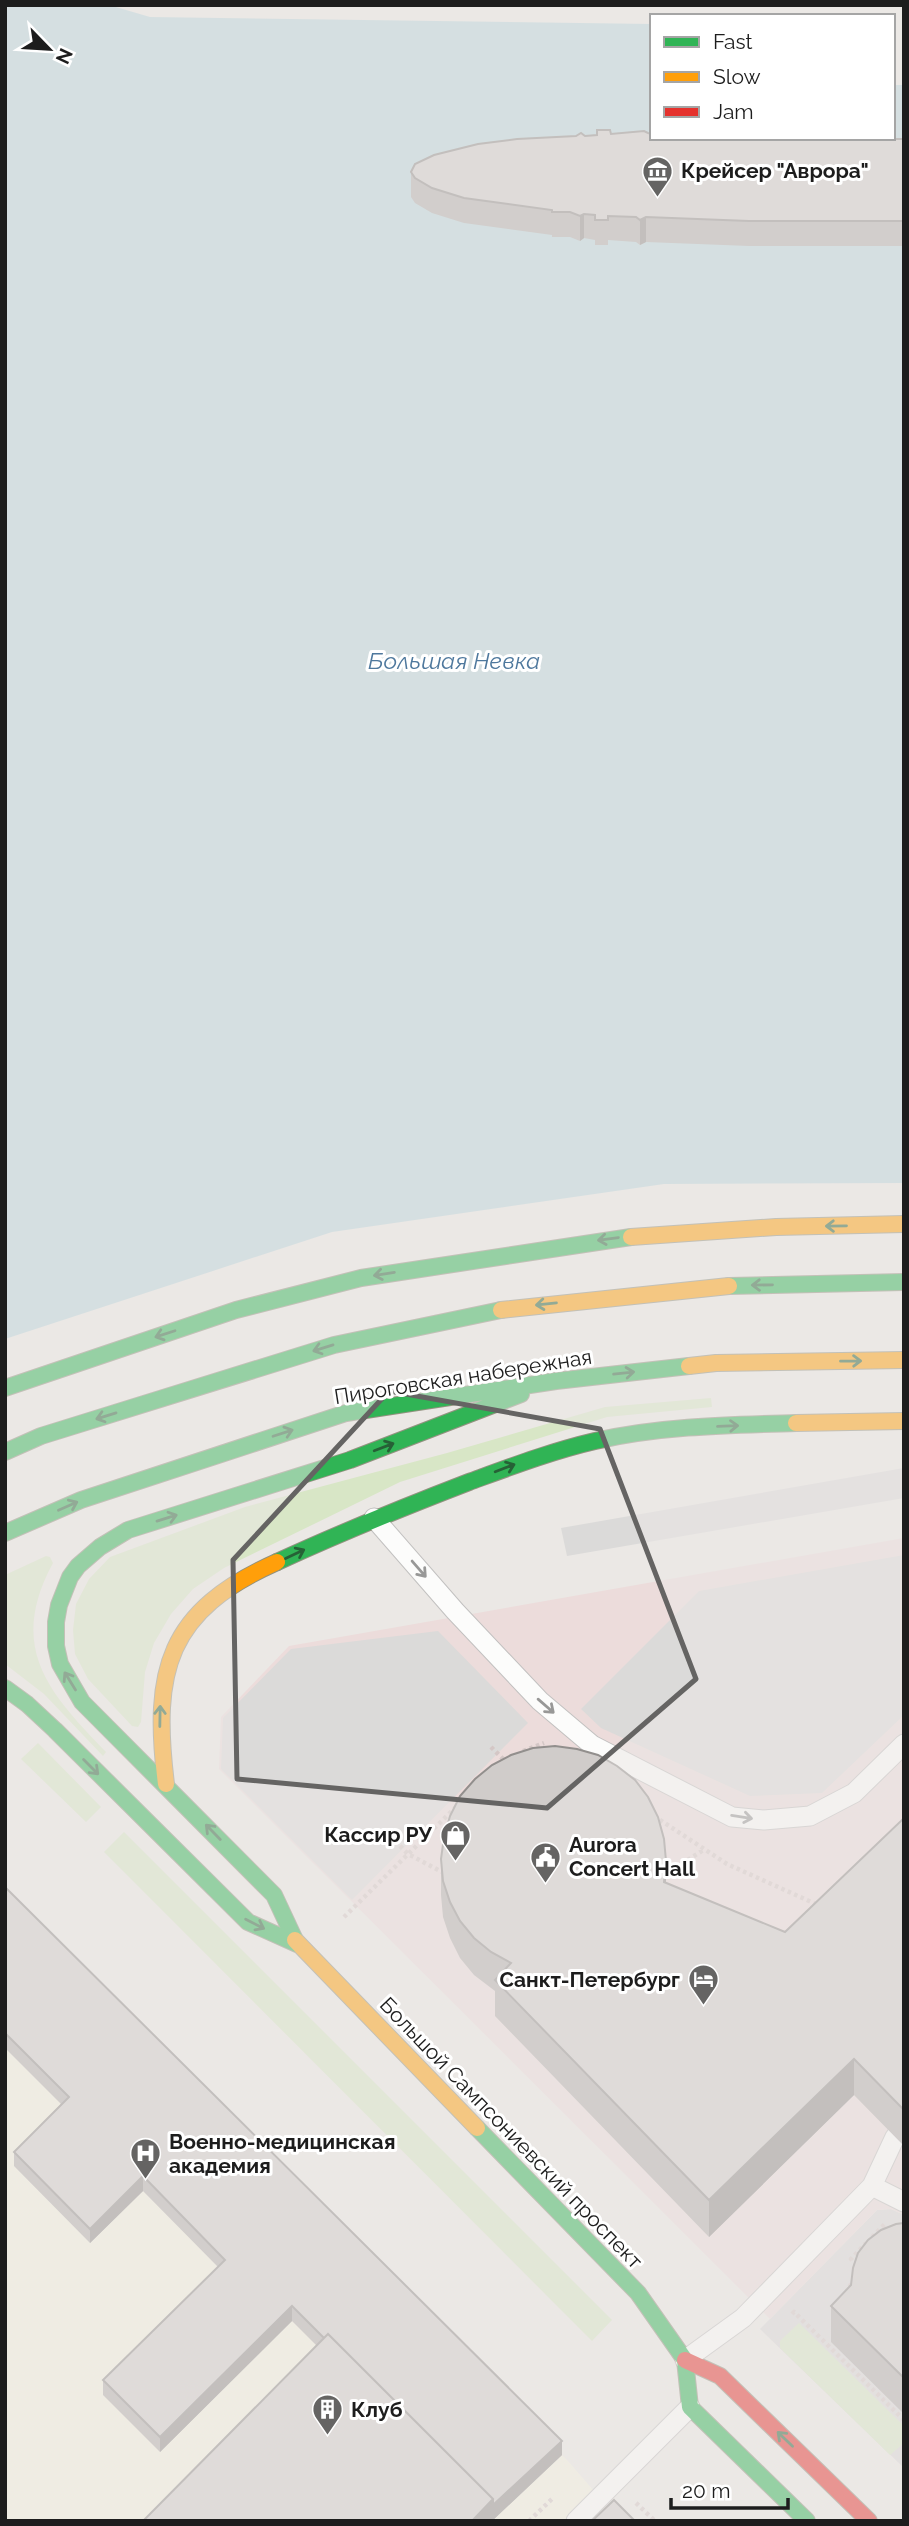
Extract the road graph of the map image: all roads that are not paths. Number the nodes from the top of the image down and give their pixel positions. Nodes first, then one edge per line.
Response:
1 (904, 1224) edge
2 (904, 1282) edge
3 (904, 1360) edge
4 (556, 1381) junction
5 (5, 1388) edge
6 (904, 1422) edge
7 (5, 1451) edge
8 (374, 1518) junction
9 (5, 1533) edge
10 (5, 1688) edge
11 (904, 1744) edge
12 (166, 1784) junction
13 (297, 1944) junction
14 (895, 2137) edge
15 (872, 2186) junction
16 (904, 2202) edge
17 (685, 2360) junction
18 (690, 2407) junction
19 (576, 2521) edge
20 (807, 2521) edge
21 (869, 2521) edge

1 -> 5 street
2 -> 7 street
4 -> 3 street, Пироговская набережная
9 -> 4 street, Пироговская набережная
12 -> 4 street
8 -> 6 street
8 -> 11 lane
12 -> 8 street
10 -> 13 street
13 -> 12 street
13 - 17 street, Большой Сампсониевский проспект
14 - 15 lane
15 - 16 lane
15 - 17 lane
17 - 18 street, Большой Сампсониевский проспект
21 -> 17 street
18 - 19 lane
18 - 20 street

